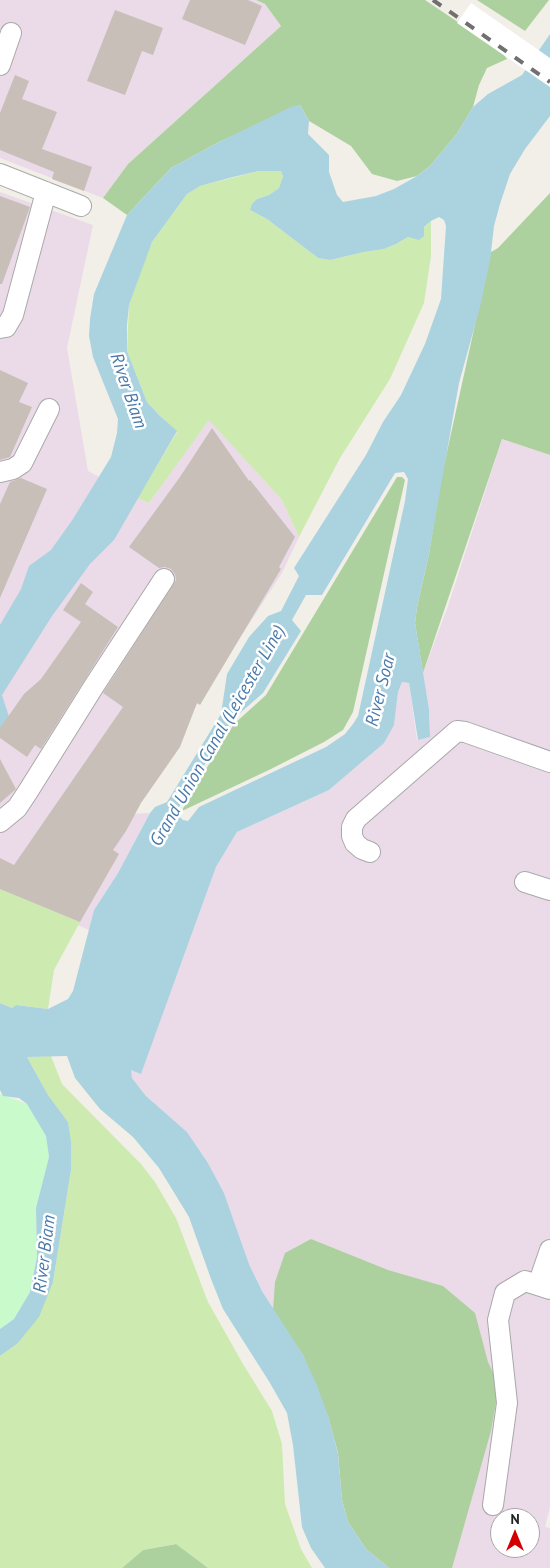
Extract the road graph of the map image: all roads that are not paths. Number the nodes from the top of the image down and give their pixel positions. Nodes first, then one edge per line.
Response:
1 (11, 33) dead end
2 (0, 65) edge
3 (0, 174) edge
4 (46, 192) junction
5 (81, 206) dead end
6 (0, 328) edge
7 (49, 409) dead end
8 (0, 472) edge
9 (164, 579) dead end
10 (550, 762) edge
11 (0, 822) edge
12 (370, 852) dead end
13 (525, 882) dead end
14 (550, 890) edge
15 (550, 1250) edge
16 (544, 1287) edge
17 (493, 1505) dead end

1 - 2 street
3 - 4 street
4 - 5 street
4 - 6 street
7 - 8 street
9 - 11 street
10 - 12 street
13 - 14 street
15 - 16 street
16 - 17 street

